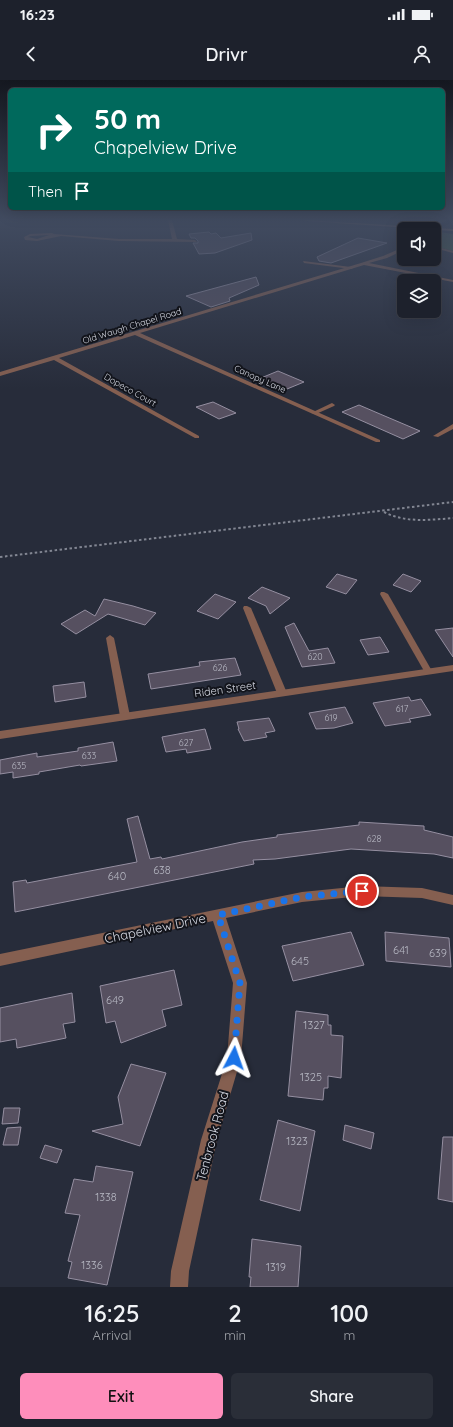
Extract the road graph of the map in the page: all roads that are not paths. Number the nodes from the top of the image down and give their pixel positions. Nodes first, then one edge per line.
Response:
1 (323, 276) edge
2 (433, 276) edge
3 (453, 280) edge
4 (135, 333) junction
5 (55, 358) junction
6 (0, 374) edge
7 (332, 405) dead end
8 (314, 412) junction
9 (453, 426) edge
10 (436, 436) dead end
11 (197, 437) dead end
12 (378, 441) dead end
13 (384, 594) dead end
14 (247, 608) dead end
15 (110, 638) dead end
16 (453, 668) edge
17 (428, 671) junction
18 (282, 693) junction
19 (125, 716) junction
20 (0, 735) edge
21 (453, 900) edge
22 (218, 915) junction
23 (0, 960) edge
24 (179, 1287) edge

1 - 4 street, Old Waugh Chapel Road
2 - 3 street
4 - 5 street, Old Waugh Chapel Road
4 - 8 street, Canopy Lane
5 - 6 street, Old Waugh Chapel Road
5 - 11 street, Dopeco Court
7 - 8 lane
8 - 12 street, Canopy Lane
9 - 10 lane
13 - 17 lane
14 - 18 lane
15 - 19 lane
16 - 17 street, Riden Street
17 - 18 street, Riden Street
18 - 19 street, Riden Street
19 - 20 street, Riden Street
21 - 22 street, Chapelview Drive
22 - 23 street, Chapelview Drive
22 - 24 street, Tenbrook Road

